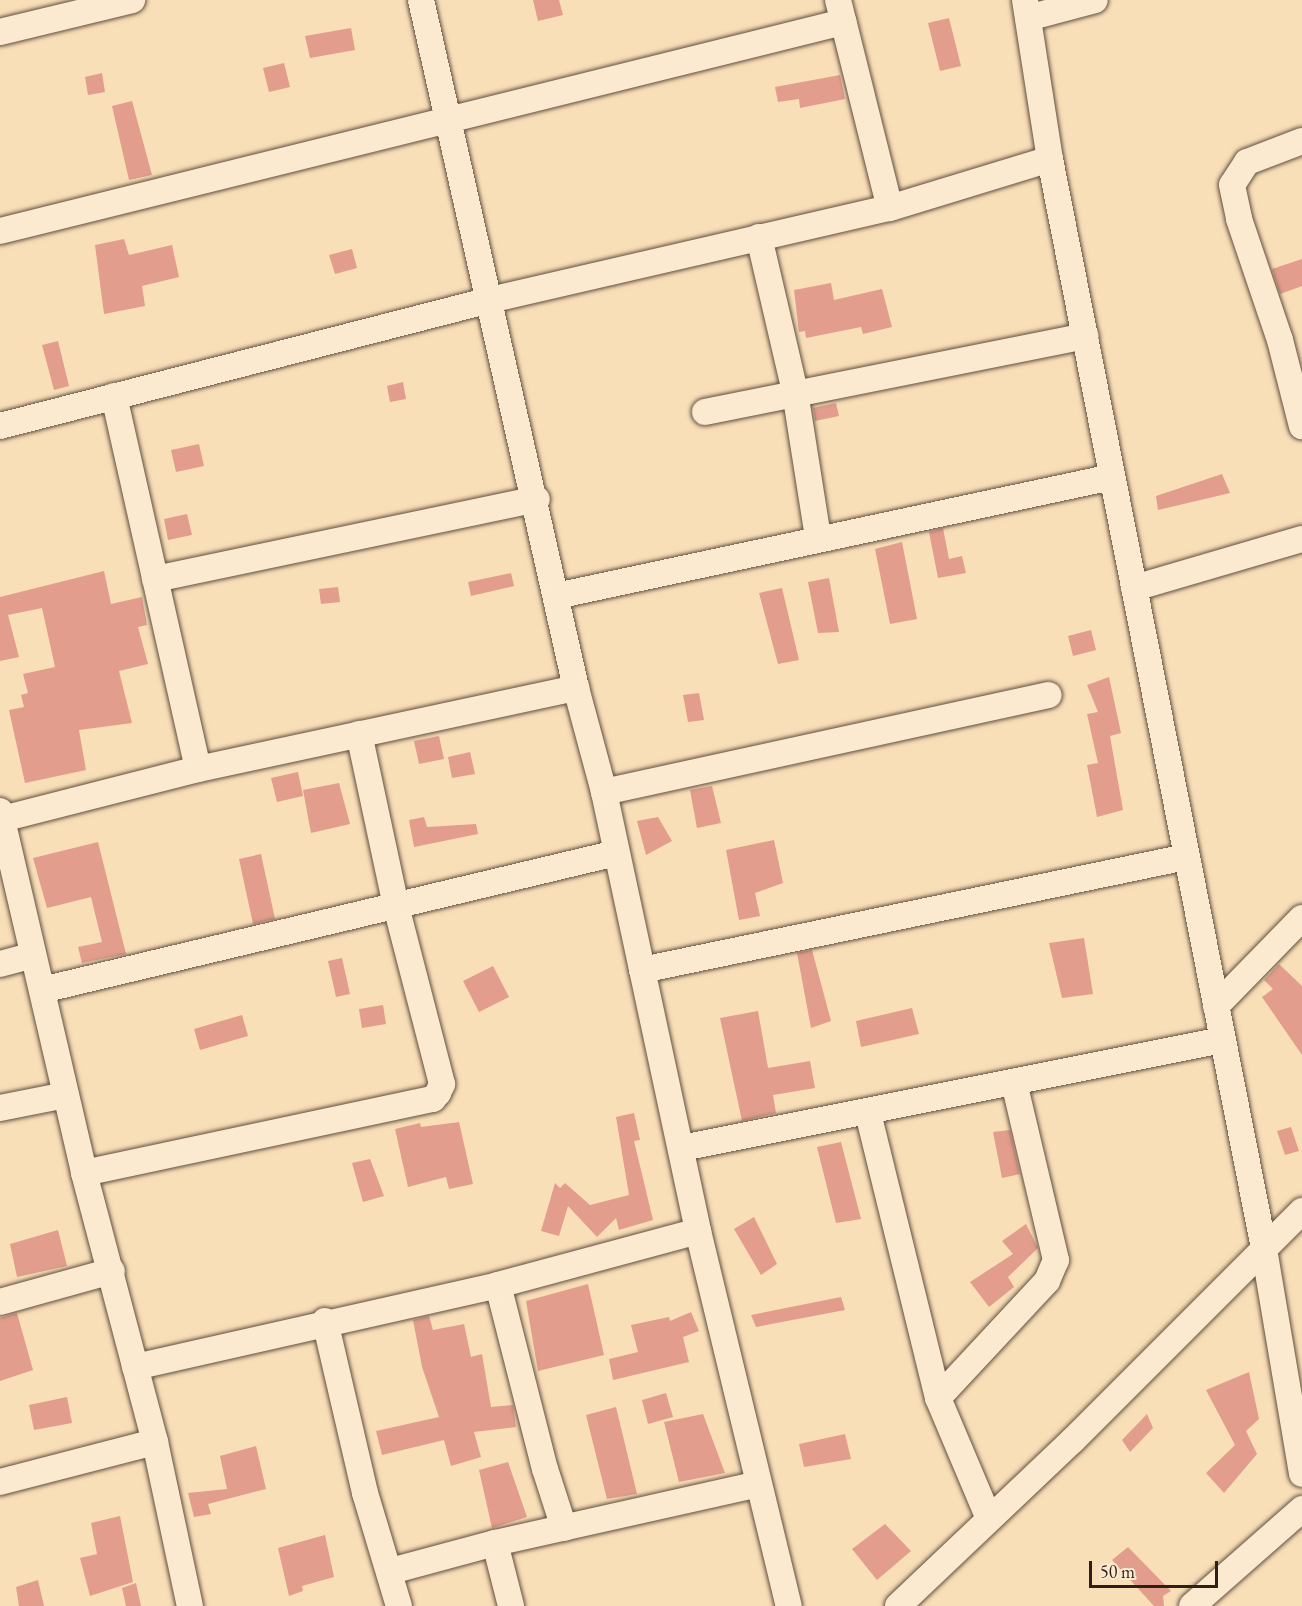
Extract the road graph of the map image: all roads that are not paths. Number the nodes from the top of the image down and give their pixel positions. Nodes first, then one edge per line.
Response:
1 (132, 0) edge
2 (421, 0) edge
3 (1095, 0) edge
4 (1027, 9) edge
5 (840, 11) edge
6 (0, 32) edge
7 (446, 122) junction
8 (1302, 141) edge
9 (1050, 159) junction
10 (890, 208) junction
11 (0, 231) edge
12 (759, 237) junction
13 (490, 300) junction
14 (1084, 336) junction
15 (1291, 336) edge
16 (795, 392) junction
17 (114, 396) junction
18 (705, 412) dead end
19 (0, 426) edge
20 (1302, 426) edge
21 (1112, 477) junction
22 (537, 499) junction
23 (818, 538) junction
24 (1302, 539) edge
25 (155, 579) junction
26 (1134, 588) junction
27 (556, 596) junction
28 (576, 688) junction
29 (1049, 695) dead end
30 (359, 734) junction
31 (198, 769) junction
32 (604, 792) junction
33 (1, 815) edge
34 (616, 853) junction
35 (1186, 857) junction
36 (396, 906) junction
37 (1302, 918) edge
38 (33, 955) junction
39 (0, 964) edge
40 (642, 970) junction
41 (42, 990) junction
42 (1216, 1006) junction
43 (1222, 1040) junction
44 (1014, 1083) junction
45 (66, 1095) junction
46 (0, 1108) edge
47 (868, 1113) junction
48 (682, 1148) junction
49 (84, 1173) junction
50 (1302, 1211) edge
51 (698, 1231) junction
52 (1264, 1249) junction
53 (112, 1271) junction
54 (498, 1285) junction
55 (0, 1302) edge
56 (325, 1321) junction
57 (135, 1366) junction
58 (938, 1398) junction
59 (155, 1442) junction
60 (1302, 1474) edge
61 (0, 1482) edge
62 (758, 1484) junction
63 (1302, 1509) edge
64 (989, 1519) junction
65 (564, 1528) junction
66 (495, 1543) junction
67 (391, 1571) junction
68 (190, 1606) edge
69 (399, 1606) edge
70 (511, 1606) edge
71 (789, 1606) edge
72 (898, 1606) edge
73 (1192, 1606) edge

1 - 6 street
2 - 7 street
3 - 4 street
4 - 9 street
5 - 7 street
5 - 10 street
7 - 11 street
7 - 13 street
8 - 15 street
9 - 10 street
9 - 14 street
10 - 12 street
12 - 13 street
12 - 16 street
13 - 17 street
13 - 22 street
14 - 16 street
14 - 21 street
15 - 20 street
16 - 18 street
16 - 23 street
17 - 19 street
17 - 25 street
21 - 23 street
21 - 26 street
22 - 25 street
22 - 27 street
23 - 27 street
24 - 26 street
25 - 31 street
26 - 35 street
27 - 28 street
28 - 30 street
28 - 32 street
29 - 32 street
30 - 31 street
30 - 36 street
31 - 33 street
32 - 34 street
33 - 38 street
34 - 36 street
34 - 40 street
35 - 40 street
35 - 42 street
36 - 41 street
36 - 49 street
37 - 42 street
38 - 39 street
38 - 41 street
40 - 48 street
41 - 45 street
42 - 43 street
43 - 44 street
43 - 52 street
44 - 47 street
44 - 58 street
45 - 46 street
45 - 49 street
47 - 48 street
47 - 58 street
48 - 51 street
49 - 53 street
50 - 52 street
51 - 54 street
51 - 62 street
52 - 60 street
52 - 64 street
53 - 55 street
53 - 57 street
54 - 56 street
54 - 65 street
56 - 57 street
56 - 67 street
57 - 59 street
58 - 64 street
59 - 61 street
59 - 68 street
62 - 65 street
62 - 71 street
63 - 73 street
64 - 72 street
65 - 66 street
66 - 67 street
66 - 70 street
67 - 69 street

